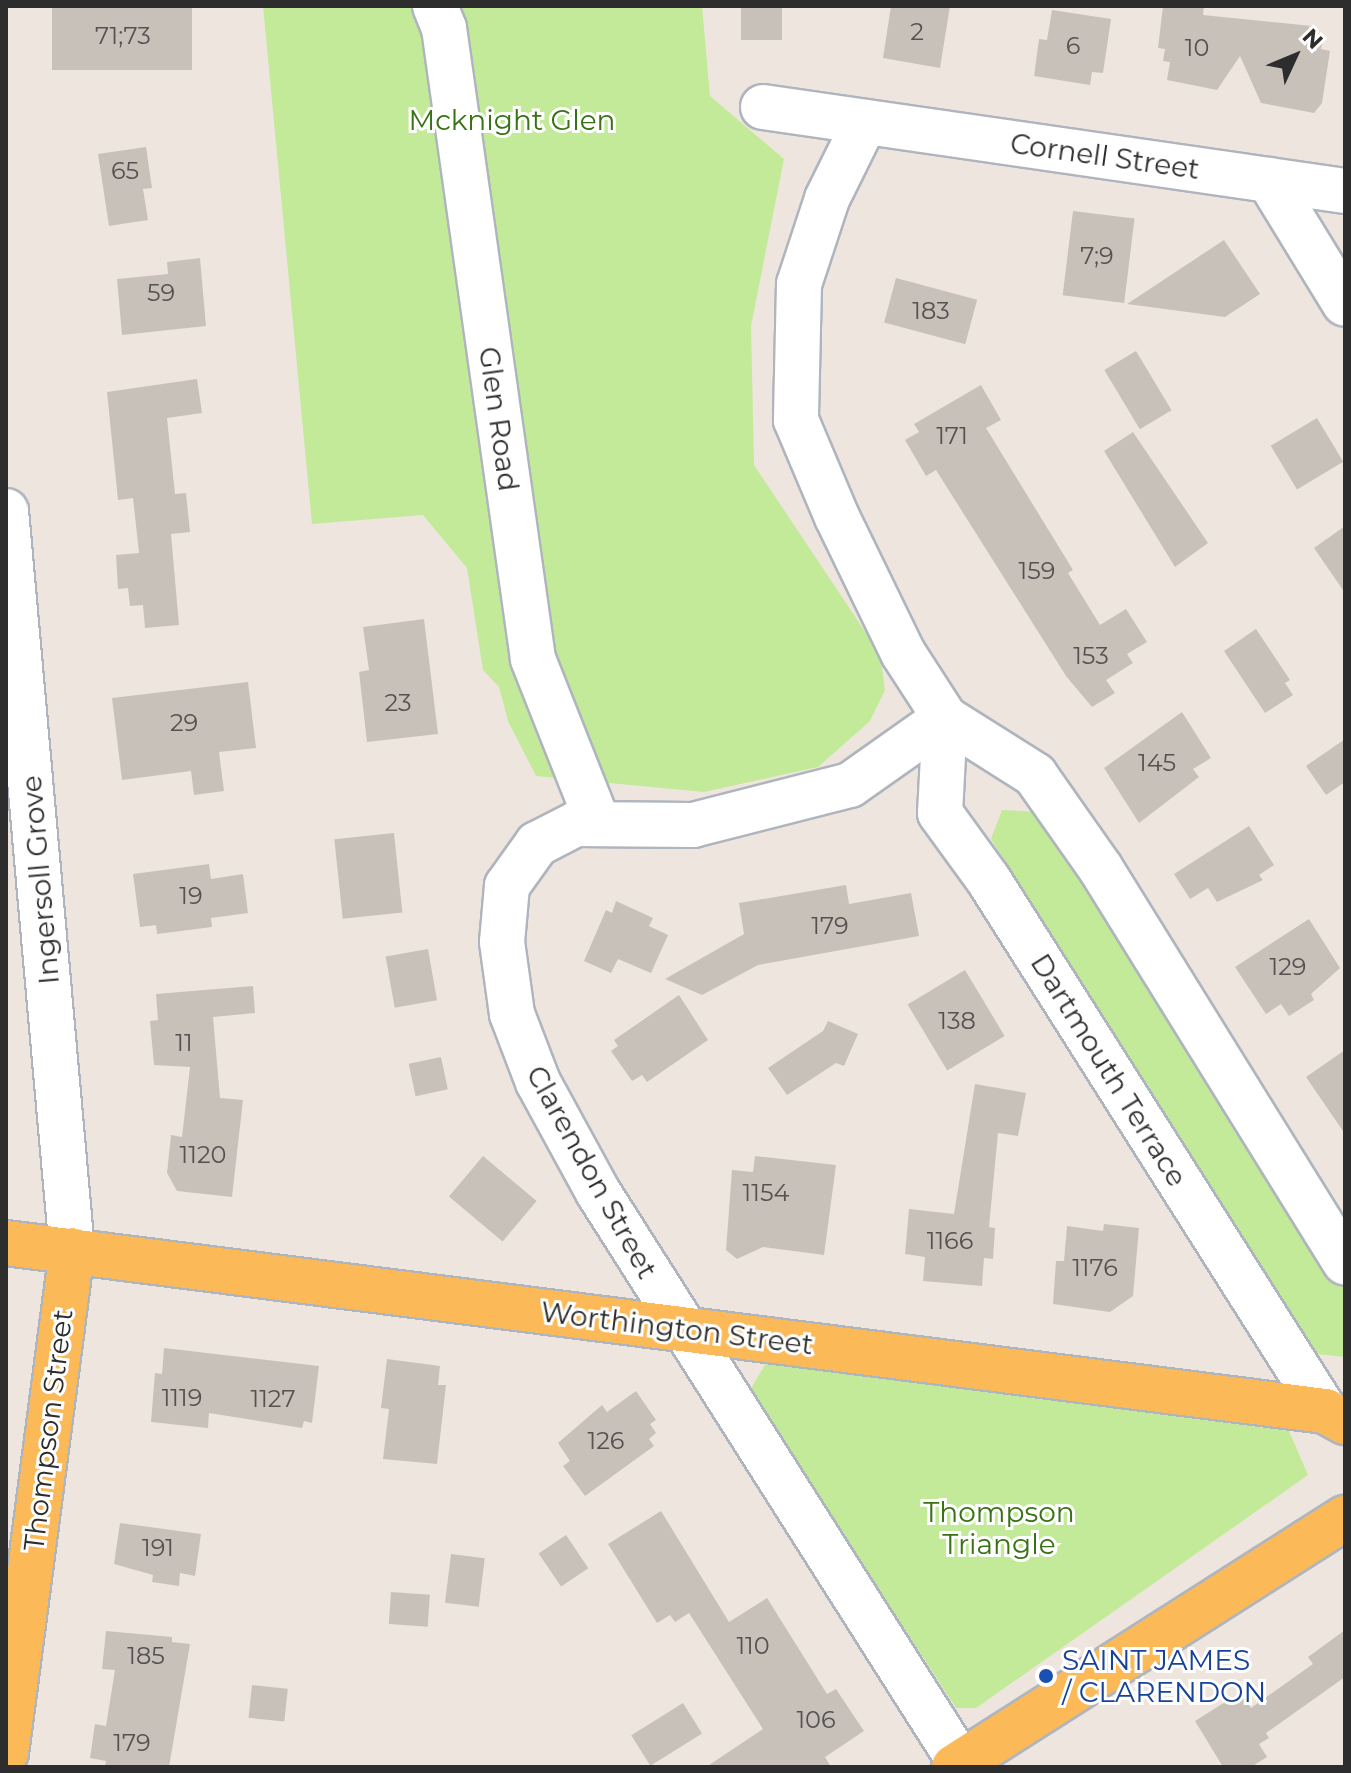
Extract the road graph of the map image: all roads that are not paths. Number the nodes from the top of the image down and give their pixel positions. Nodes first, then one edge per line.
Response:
1 (435, 6) edge
2 (763, 107) dead end
3 (865, 122) junction
4 (1269, 180) junction
5 (1345, 191) edge
6 (1345, 304) edge
7 (6, 511) edge
8 (945, 718) junction
9 (598, 823) junction
10 (6, 1243) edge
11 (72, 1250) junction
12 (1345, 1262) edge
13 (681, 1328) junction
14 (1335, 1417) edge
15 (1345, 1518) edge
16 (6, 1753) edge
17 (959, 1766) edge

1 - 9 street, Glen Road
2 - 3 street, Cornell Street
3 - 4 street, Cornell Street
3 - 8 street
4 - 5 street, Cornell Street
4 - 6 street
7 - 11 street, Ingersoll Grove
8 - 9 street, Clarendon Street
8 - 12 street
8 - 14 street, Dartmouth Terrace
9 - 13 street, Clarendon Street
10 - 11 main road, Worthington Street
11 - 13 main road, Worthington Street
11 - 16 main road, Thompson Street
13 - 14 main road, Worthington Street
13 - 17 street, Clarendon Street
15 - 17 main road

